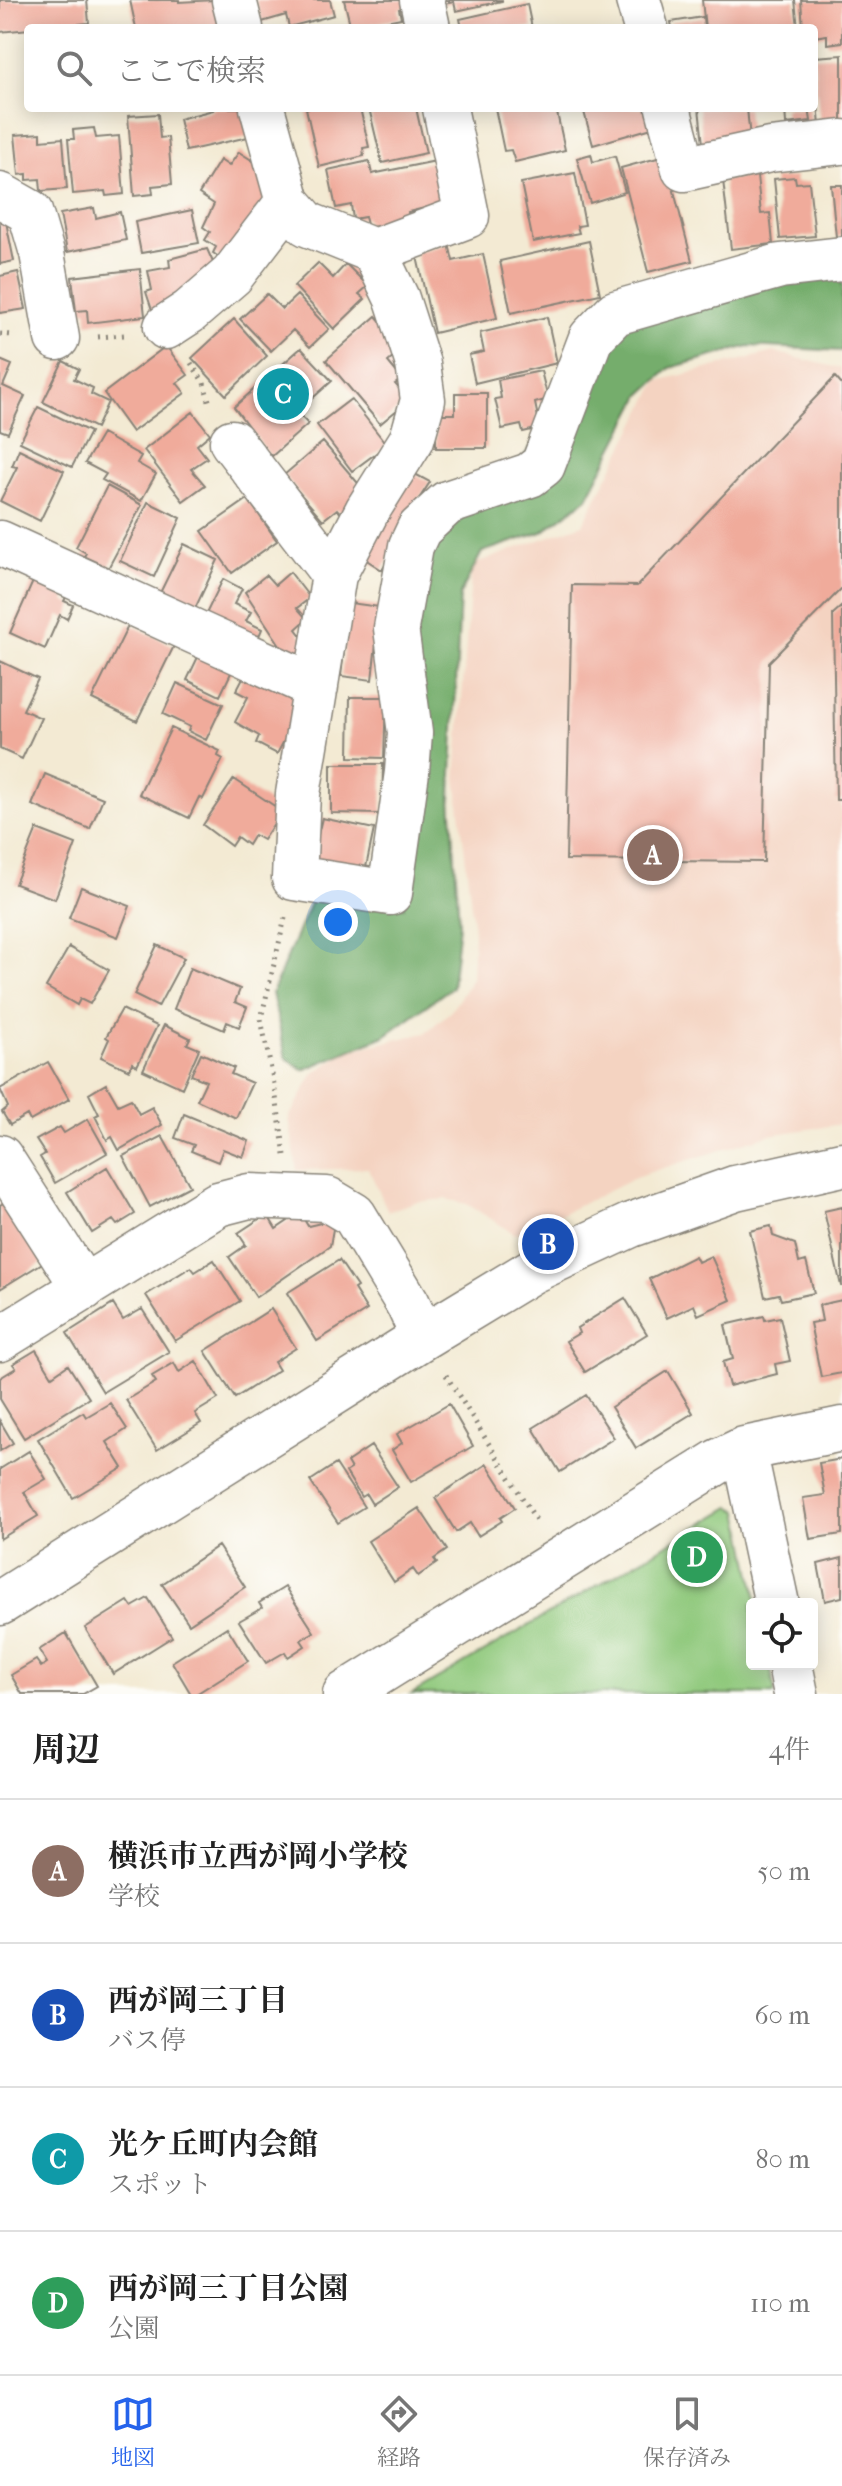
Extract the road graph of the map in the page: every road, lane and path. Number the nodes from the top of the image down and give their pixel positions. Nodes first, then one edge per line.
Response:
1 (234, 0) edge
2 (422, 0) edge
3 (638, 0) edge
4 (240, 24) edge
5 (427, 24) edge
6 (645, 24) edge
7 (263, 112) edge
8 (446, 112) edge
9 (669, 112) edge
10 (842, 142) edge
11 (0, 195) edge
12 (288, 202) junction
13 (374, 251) junction
14 (842, 259) edge
15 (166, 327) junction
16 (57, 338) joint
17 (232, 442) joint
18 (0, 543) edge
19 (334, 575) junction
20 (316, 687) junction
21 (294, 878) junction
22 (0, 1157) edge
23 (842, 1164) edge
24 (291, 1197) junction
25 (84, 1288) junction
26 (423, 1337) junction
27 (0, 1339) edge
28 (842, 1429) edge
29 (744, 1449) junction
30 (562, 1558) junction
31 (776, 1598) edge
32 (0, 1603) edge
33 (791, 1670) edge
34 (346, 1694) edge
35 (796, 1694) edge

1 - 4 street
2 - 5 street
3 - 6 street
7 - 12 street
8 - 13 street
9 - 10 street
11 - 16 street
12 - 13 street
12 - 15 street
13 - 19 street
14 - 21 street
15 - 16 path
15 - 17 path
17 - 19 street
18 - 20 street
19 - 20 street
20 - 21 street
21 - 24 path
22 - 25 street
23 - 26 street
24 - 25 street
24 - 26 street
25 - 27 street
26 - 30 path
26 - 32 street
28 - 29 street
29 - 30 street
29 - 31 street
30 - 34 street
33 - 35 street

